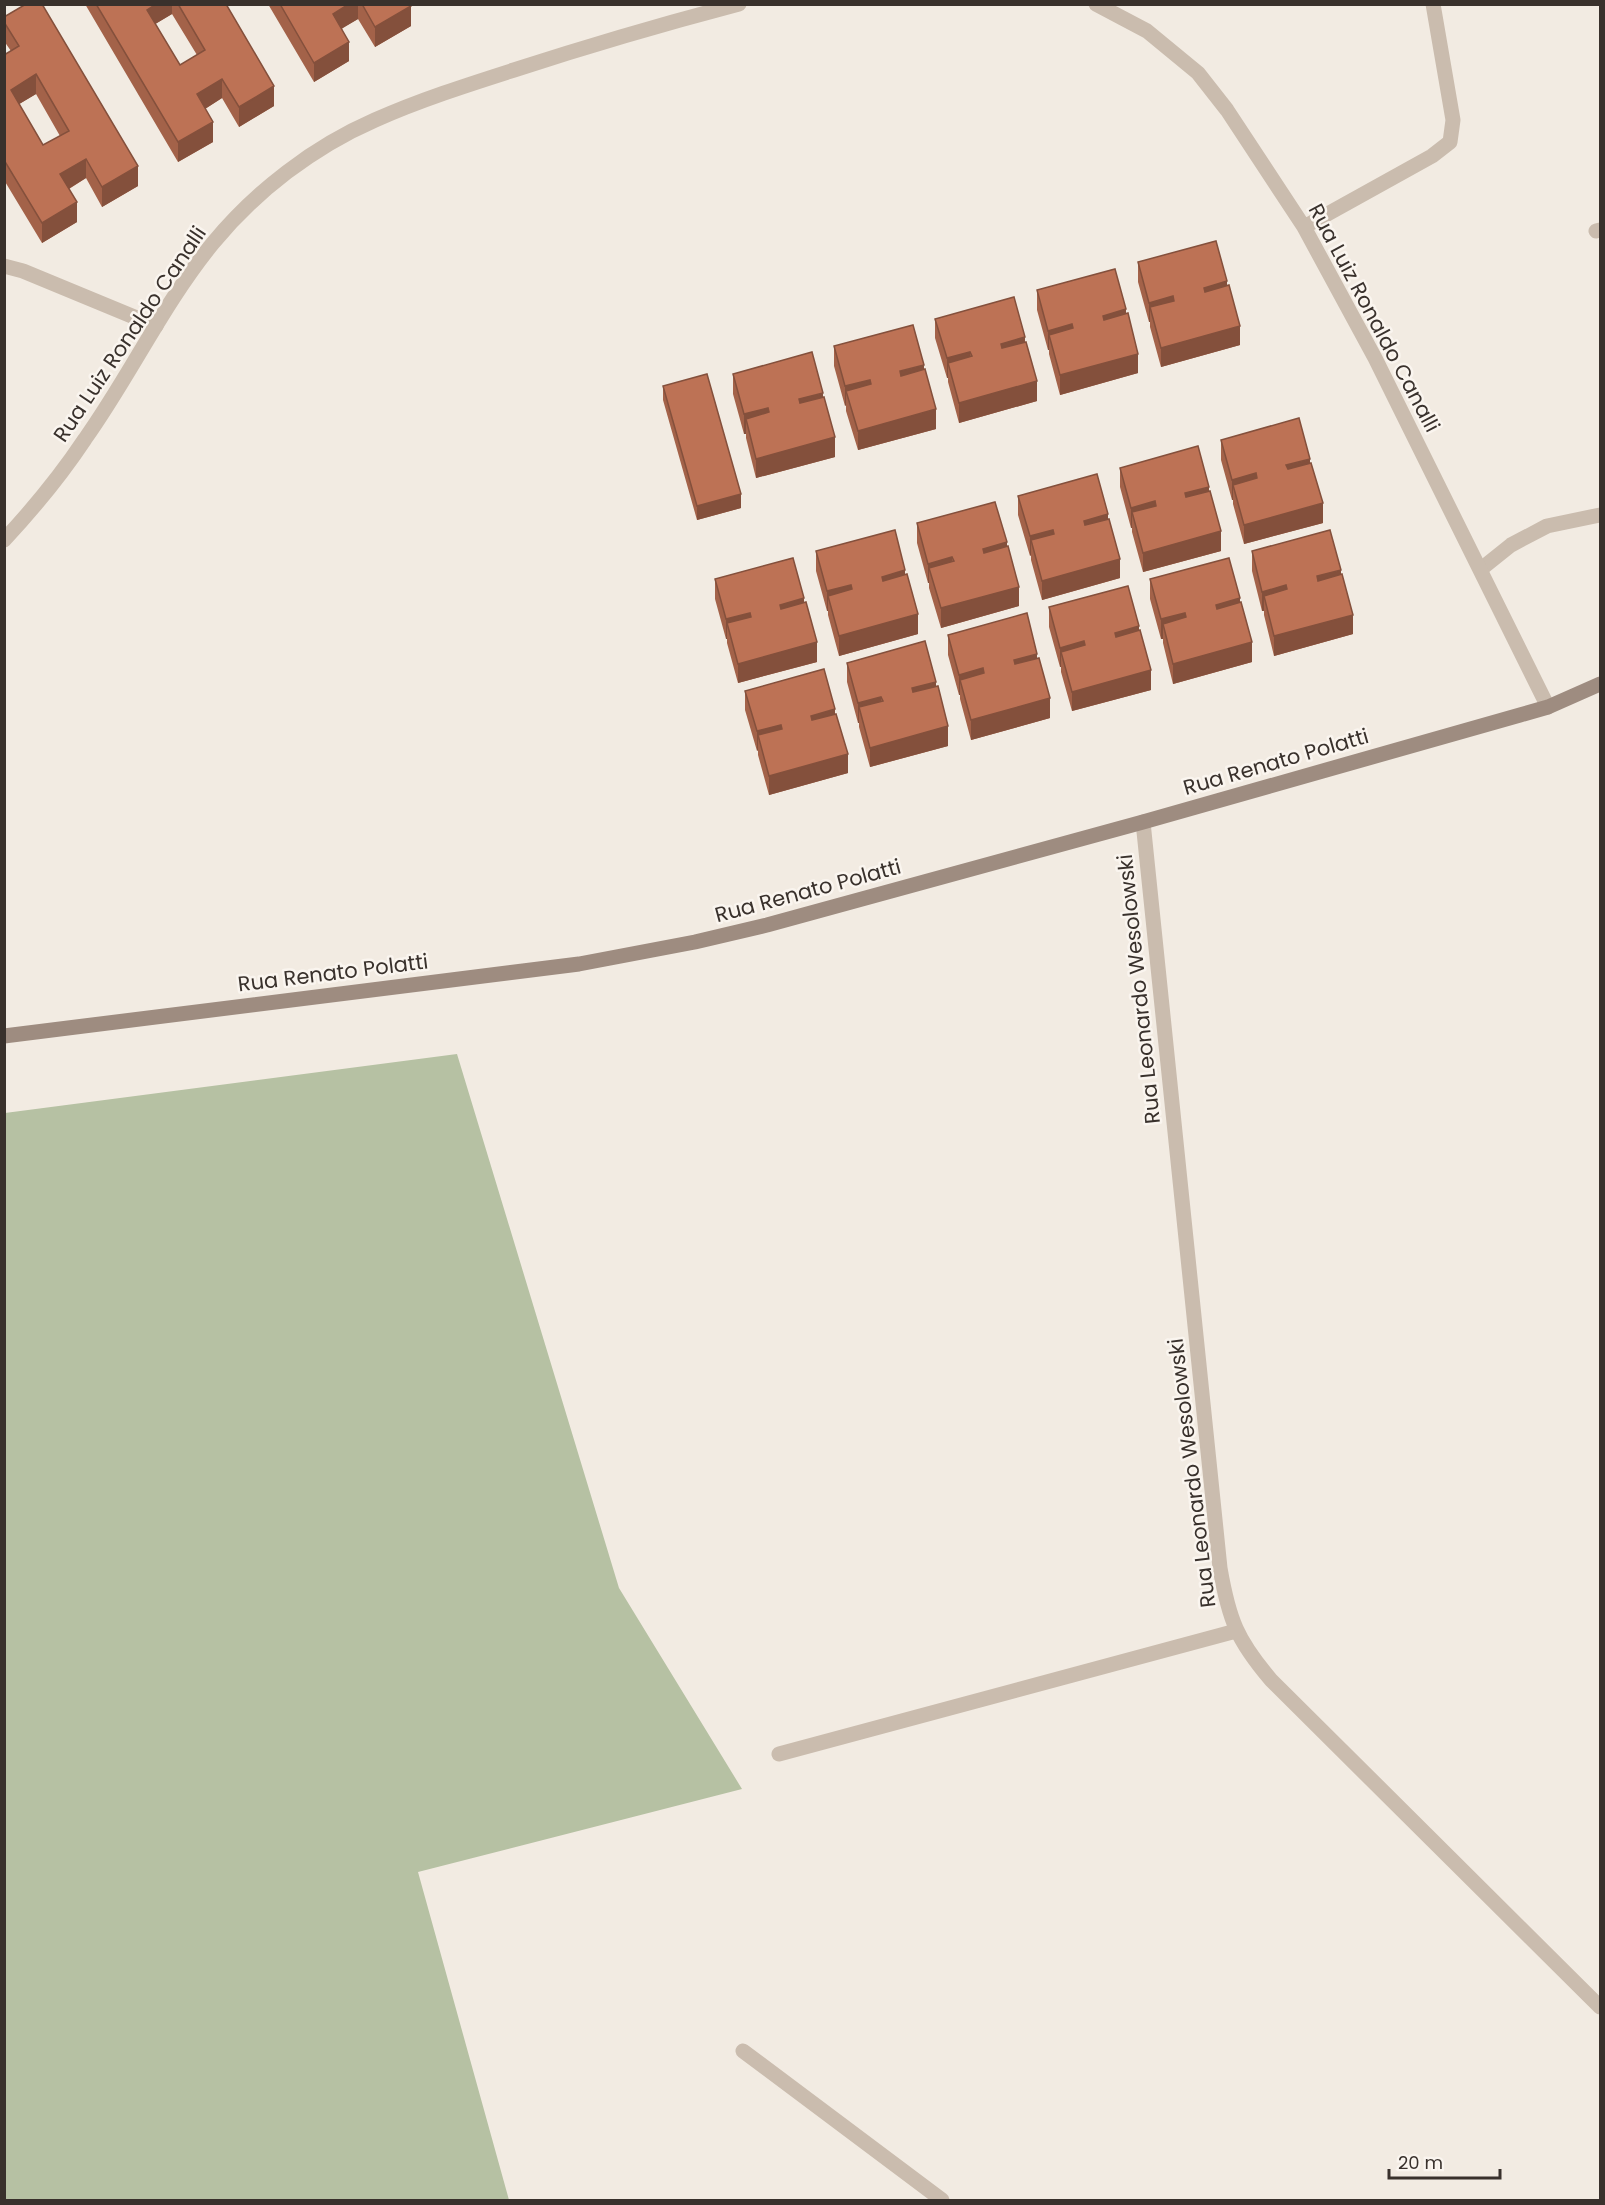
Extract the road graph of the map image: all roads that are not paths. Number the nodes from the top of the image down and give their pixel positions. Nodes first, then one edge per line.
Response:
1 (739, 4) edge
2 (1096, 4) edge
3 (1432, 4) edge
4 (1304, 227) junction
5 (4, 266) edge
6 (156, 326) junction
7 (1600, 515) edge
8 (4, 540) edge
9 (1480, 569) junction
10 (1600, 684) edge
11 (1548, 706) junction
12 (1143, 822) junction
13 (4, 1036) edge
14 (1236, 1632) junction
15 (779, 1754) dead end
16 (1600, 2007) edge
17 (743, 2051) dead end
18 (942, 2200) edge

1 - 6 street, Rua Luiz Ronaldo Canalli
2 - 4 street, Rua Luiz Ronaldo Canalli
3 - 4 street
4 - 9 street, Rua Luiz Ronaldo Canalli
5 - 6 street
6 - 8 street, Rua Luiz Ronaldo Canalli
7 - 9 street
9 - 11 street, Rua Luiz Ronaldo Canalli
10 - 11 main road, Rua Renato Polatti
11 - 12 main road, Rua Renato Polatti
12 - 13 main road, Rua Renato Polatti
12 - 14 street, Rua Leonardo Wesolowski
14 - 15 street
14 - 16 street, Rua Leonardo Wesolowski
17 - 18 street

